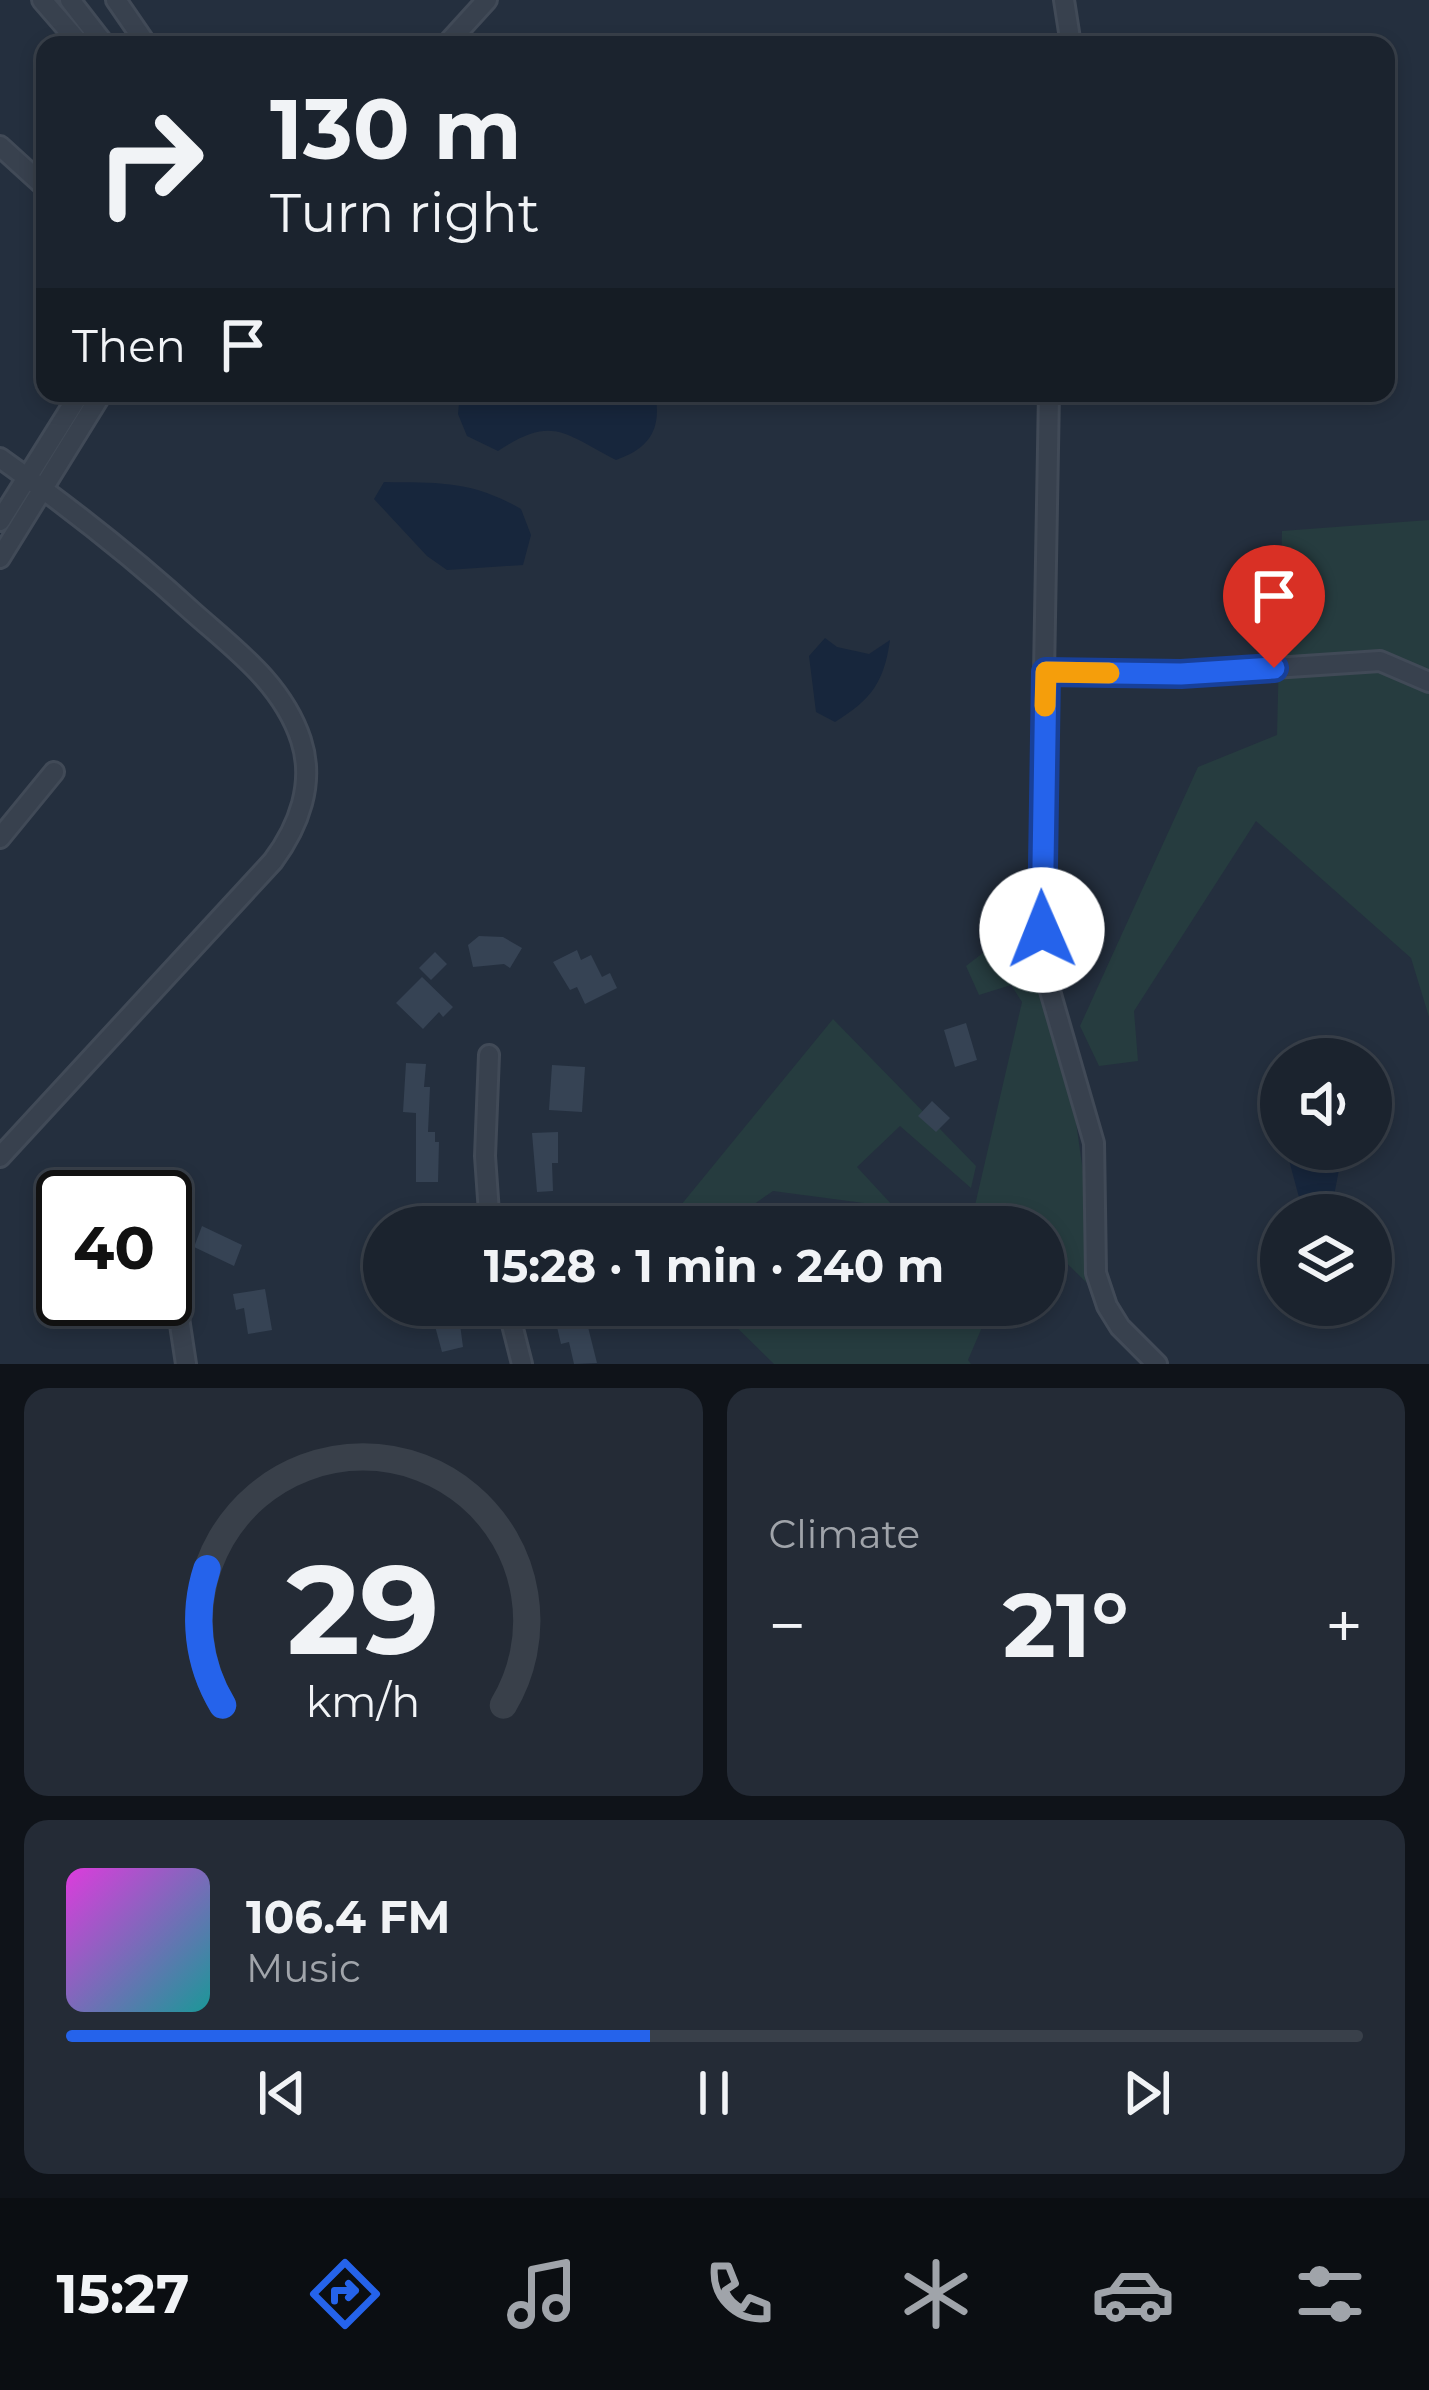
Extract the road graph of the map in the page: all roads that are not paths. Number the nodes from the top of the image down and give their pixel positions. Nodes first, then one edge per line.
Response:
1 (42, 0) edge
2 (70, 0) edge
3 (116, 0) edge
4 (1064, 0) edge
5 (475, 4) edge
6 (73, 36) edge
7 (98, 36) edge
8 (141, 36) edge
9 (452, 36) edge
10 (1070, 36) edge
11 (0, 146) edge
12 (36, 179) edge
13 (76, 402) edge
14 (95, 402) edge
15 (1049, 402) edge
16 (0, 458) edge
17 (36, 484) junction
18 (0, 521) edge
19 (0, 558) edge
20 (1046, 672) junction
21 (1429, 682) edge
22 (54, 772) dead end
23 (0, 838) edge
24 (489, 1055) dead end
25 (0, 1157) edge
26 (489, 1206) edge
27 (180, 1326) edge
28 (512, 1326) edge
29 (186, 1364) edge
30 (522, 1364) edge
31 (1157, 1364) edge

1 - 6 street
2 - 7 street
3 - 8 street
4 - 10 street
5 - 9 street
11 - 12 street
13 - 17 street
14 - 17 street
15 - 20 street
16 - 17 street
17 - 18 street
17 - 19 street
17 - 25 street
20 - 21 street
20 - 31 street
22 - 23 street
24 - 26 street
27 - 29 street
28 - 30 street

